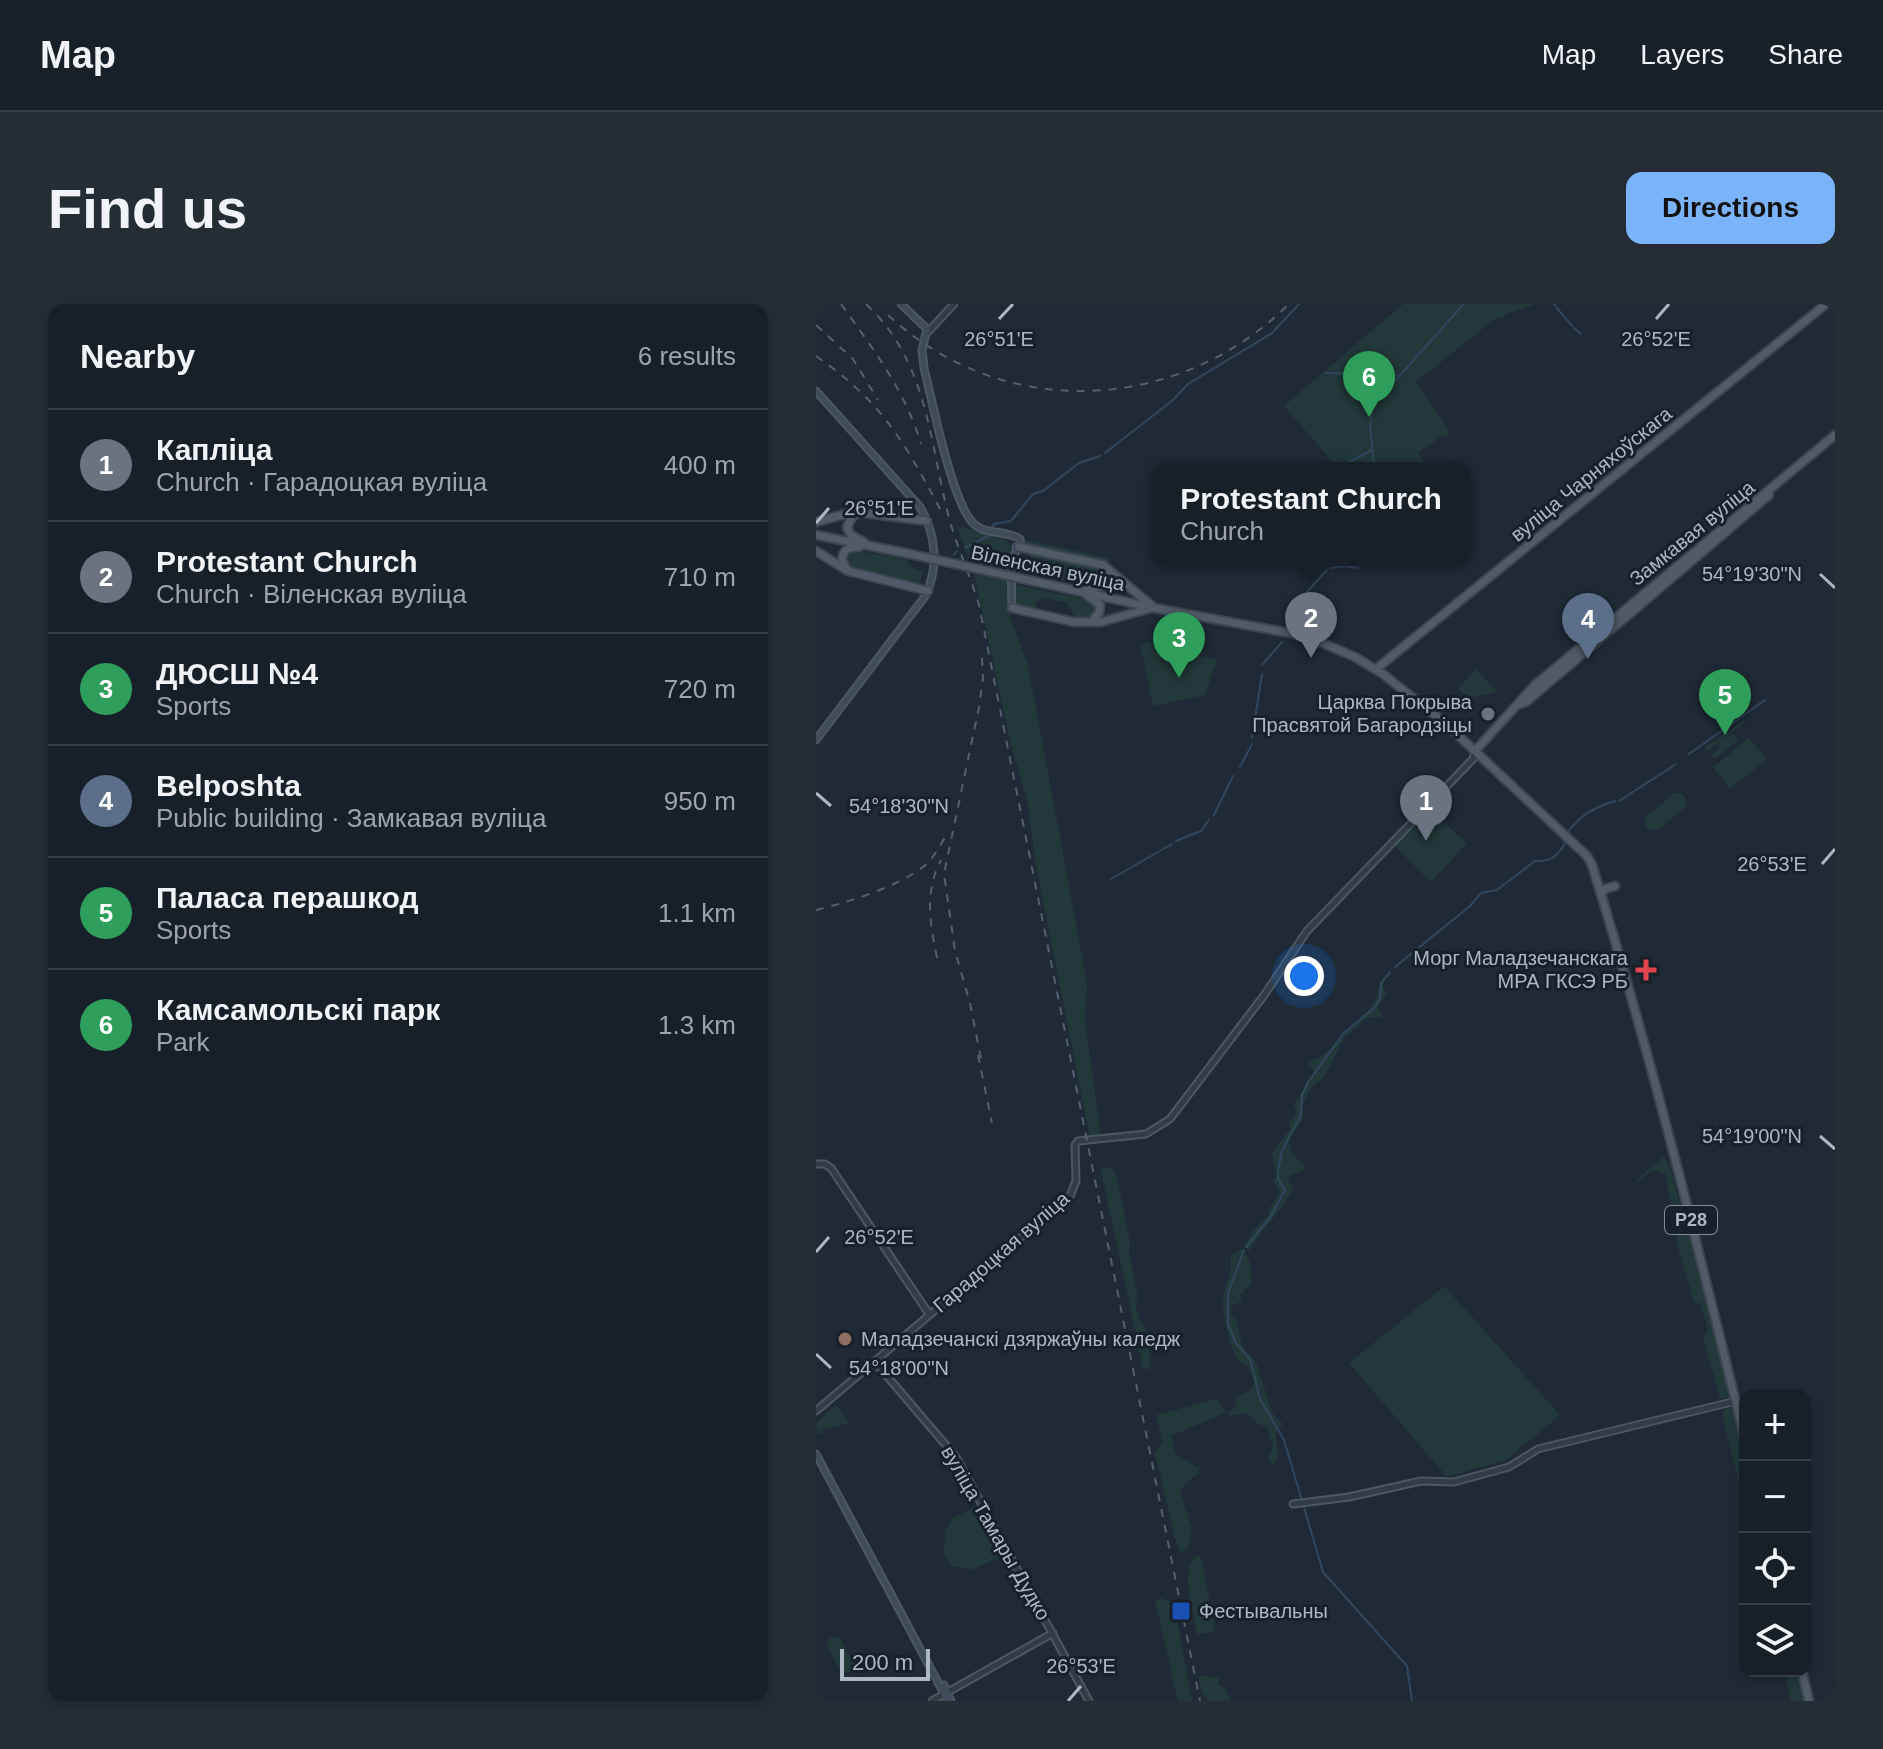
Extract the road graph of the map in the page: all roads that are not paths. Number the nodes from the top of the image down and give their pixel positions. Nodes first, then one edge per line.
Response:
1 (901, 304) edge
2 (954, 304) edge
3 (1826, 304) edge
4 (927, 333) junction
5 (816, 391) edge
6 (1835, 435) edge
7 (859, 512) junction
8 (927, 521) junction
9 (816, 522) edge
10 (816, 535) edge
11 (1017, 543) junction
12 (885, 549) junction
13 (816, 551) edge
14 (1103, 565) junction
15 (848, 571) junction
16 (1079, 590) junction
17 (928, 591) junction
18 (1012, 608) joint
19 (1154, 608) junction
20 (1091, 622) junction
21 (1376, 669) junction
22 (816, 740) edge
23 (1475, 751) junction
24 (1615, 886) dead end
25 (1601, 894) junction
26 (816, 1164) edge
27 (929, 1314) junction
28 (875, 1362) junction
29 (1736, 1401) junction
30 (816, 1411) edge
31 (1739, 1414) edge
32 (816, 1454) edge
33 (1293, 1504) dead end
34 (1053, 1633) junction
35 (1803, 1677) edge
36 (946, 1693) junction
37 (932, 1701) edge
38 (950, 1701) edge
39 (1089, 1701) edge
40 (1809, 1701) edge

1 - 4 main road
2 - 4 street
3 - 21 main road, вуліца Чарняхоўскага
4 - 11 main road, Віленская вуліца
5 - 8 main road
6 - 23 main road, Замкавая вуліца
7 - 8 main road
7 - 9 main road
7 - 12 main road
8 - 17 main road
10 - 12 main road, Віленская вуліца
11 - 14 main road
11 - 18 main road
12 - 15 main road
12 - 16 main road, Віленская вуліца, bridge
13 - 15 main road
14 - 16 main road
14 - 19 main road
15 - 17 main road
16 - 19 main road, Віленская вуліца
16 - 20 main road
17 - 22 main road
18 - 20 main road
19 - 20 main road
19 - 21 main road, Віленская вуліца
21 - 23 main road, Віленская вуліца
23 - 25 main road, Р28
23 - 27 street, Гарадоцкая вуліца
24 - 25 main road
25 - 29 main road, Р28
26 - 27 street
27 - 28 street, Гарадоцкая вуліца
28 - 30 street, Гарадоцкая вуліца
28 - 34 street, вуліца Тамары Дудко
29 - 31 main road, Р28
29 - 33 street
32 - 36 main road
34 - 36 street, вуліца Тамары Дудко
34 - 39 street, вуліца Тамары Дудко
35 - 40 main road
36 - 37 street, вуліца Тамары Дудко
36 - 38 main road

